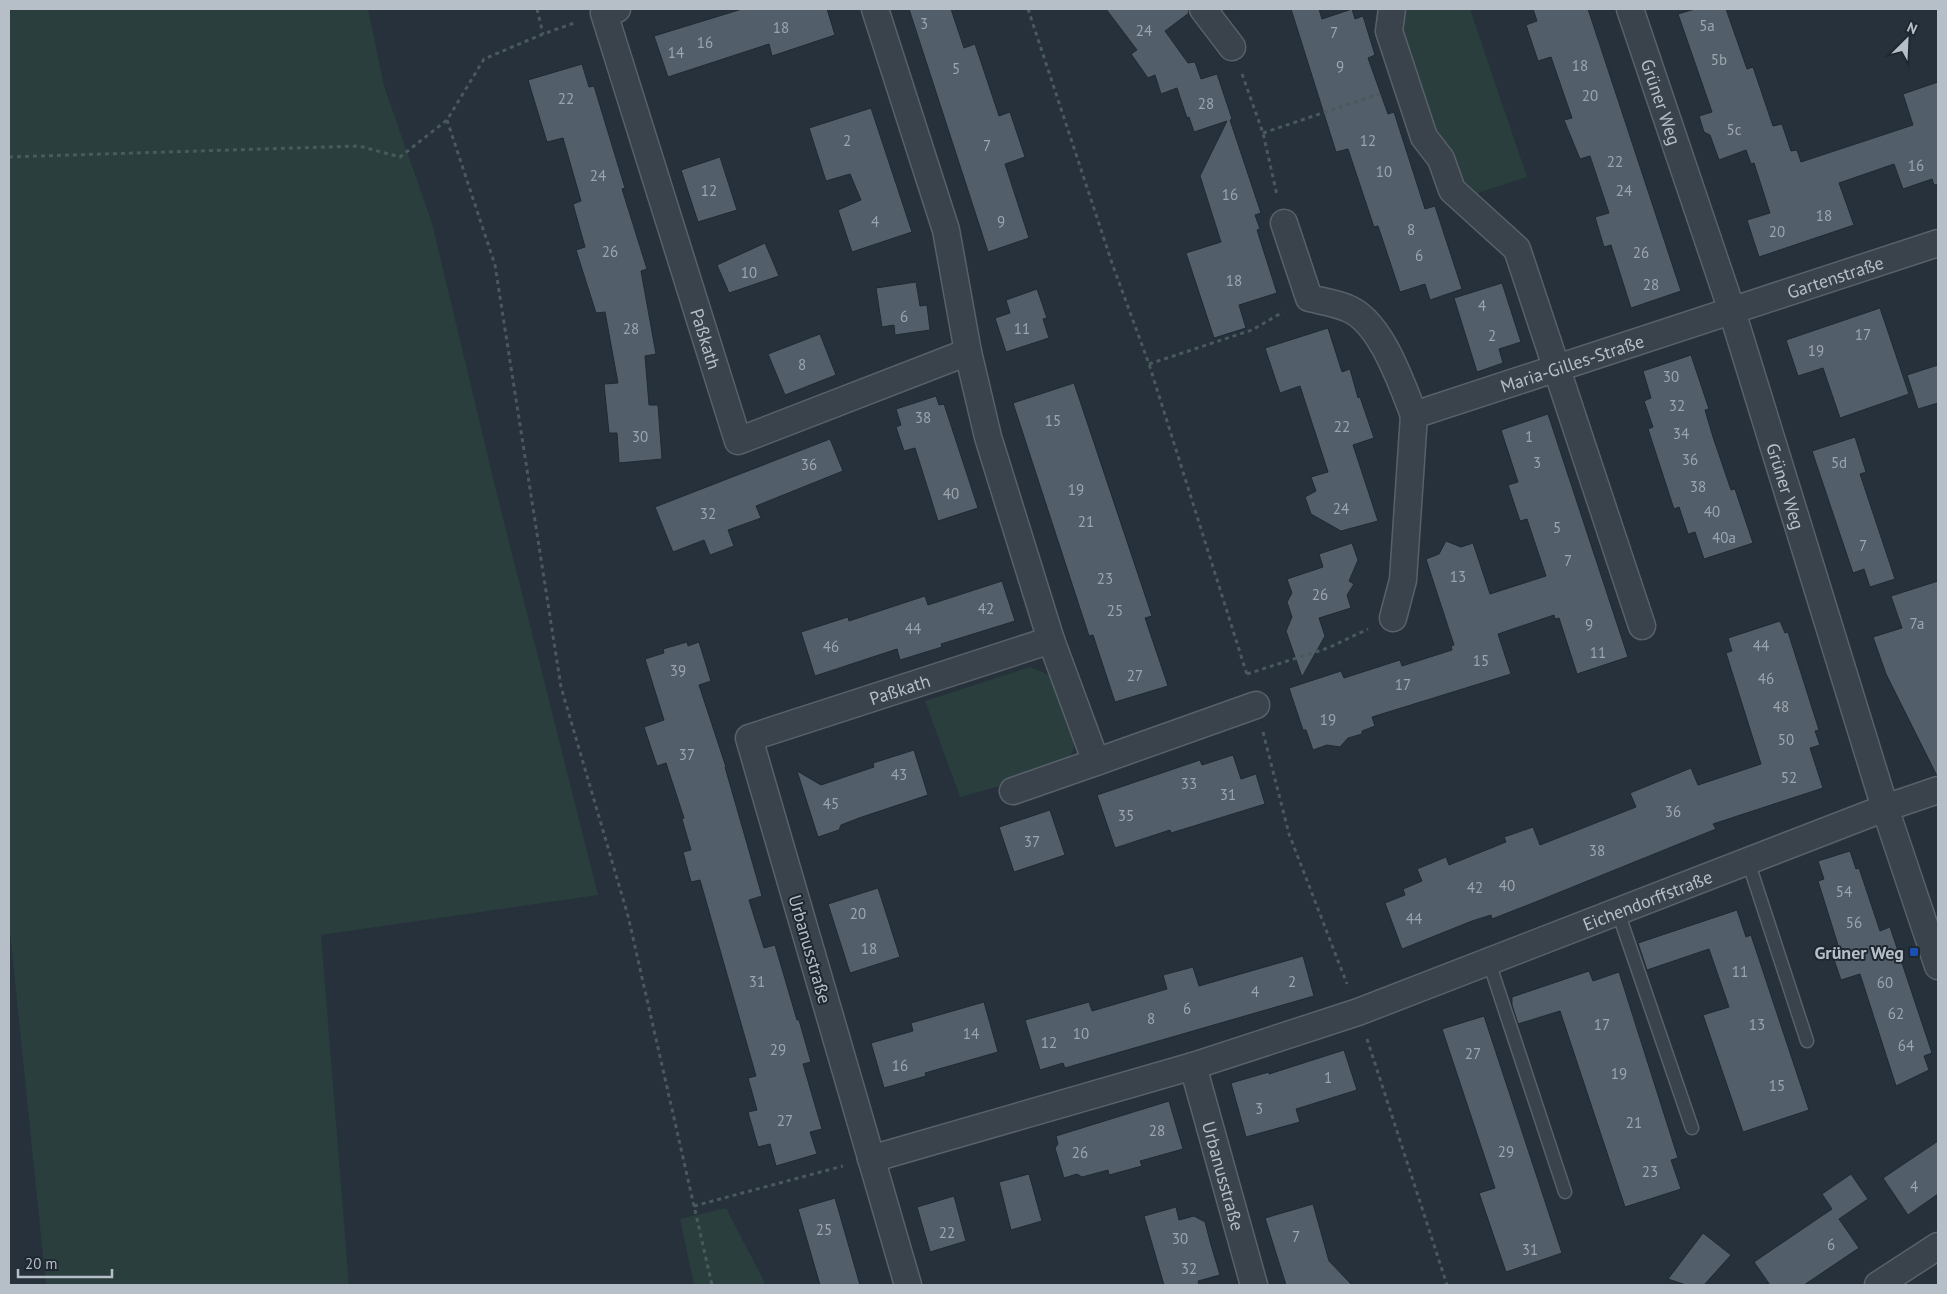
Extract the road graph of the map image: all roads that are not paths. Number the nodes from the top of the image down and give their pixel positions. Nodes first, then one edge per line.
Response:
1 (616, 9) edge
2 (875, 9) edge
3 (1203, 9) edge
4 (1392, 9) edge
5 (1630, 9) edge
6 (1232, 47) road end
7 (1284, 223) road end
8 (1938, 243) edge
9 (1732, 310) junction
10 (968, 352) junction
11 (1556, 369) junction
12 (1414, 415) junction
13 (1393, 618) road end
14 (1642, 626) dead end
15 (1051, 640) junction
16 (1256, 704) road end
17 (749, 738) joint
18 (1096, 762) junction
19 (1938, 790) edge
20 (1013, 791) dead end
21 (1885, 808) junction
22 (1748, 861) junction
23 (1618, 912) junction
24 (1489, 962) junction
25 (1938, 966) edge
26 (1806, 1041) dead end
27 (1193, 1066) junction
28 (1692, 1128) dead end
29 (871, 1159) junction
30 (1565, 1192) dead end
31 (1938, 1246) edge
32 (908, 1285) edge
33 (1254, 1285) edge
34 (1878, 1285) edge

1 - 10 street, Paßkath
2 - 10 street
3 - 6 street
4 - 11 street
5 - 9 street, Grüner Weg
7 - 12 street
8 - 9 street, Gartenstraße
9 - 11 street, Maria-Gilles-Straße
9 - 21 street, Grüner Weg
10 - 15 street
11 - 12 street, Maria-Gilles-Straße
11 - 14 street
12 - 13 street
15 - 17 street, Paßkath
15 - 18 street
16 - 18 street
17 - 29 street, Urbanusstraße
18 - 20 street
19 - 21 street, Eichendorffstraße
21 - 22 street, Eichendorffstraße
21 - 25 street, Grüner Weg
22 - 23 street, Eichendorffstraße
22 - 26 lane
23 - 24 street, Eichendorffstraße
23 - 28 lane
24 - 27 street, Eichendorffstraße
24 - 30 lane
27 - 29 street
27 - 33 street, Urbanusstraße
29 - 32 street, Urbanusstraße
31 - 34 street

